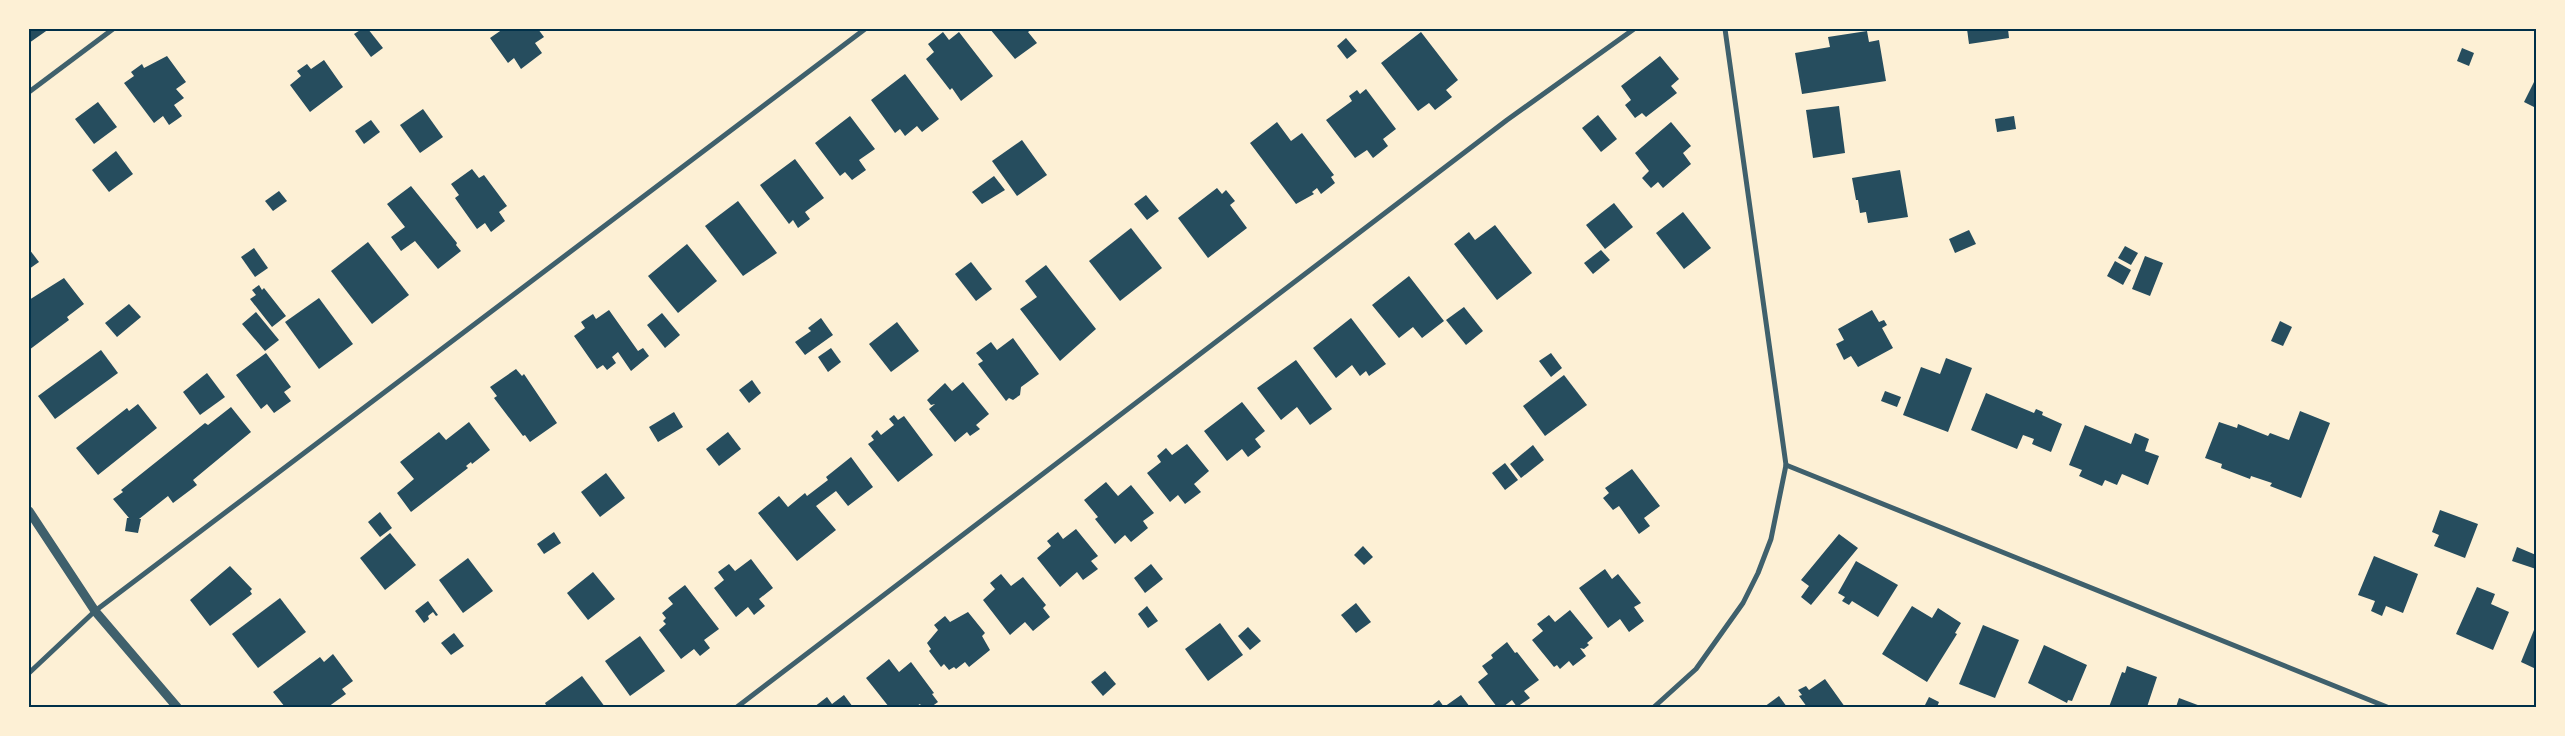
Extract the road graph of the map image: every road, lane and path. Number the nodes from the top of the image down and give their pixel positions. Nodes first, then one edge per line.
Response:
1 (113, 29) edge
2 (865, 29) edge
3 (1634, 29) edge
4 (1725, 29) edge
5 (29, 92) edge
6 (1786, 465) junction
7 (29, 511) edge
8 (94, 611) junction
9 (29, 673) edge
10 (177, 707) edge
11 (737, 707) edge
12 (1654, 707) edge
13 (2387, 707) edge

1 - 5 street
2 - 8 street
3 - 11 street
4 - 6 street
6 - 12 street
6 - 13 street
7 - 8 street
8 - 9 street
8 - 10 street

